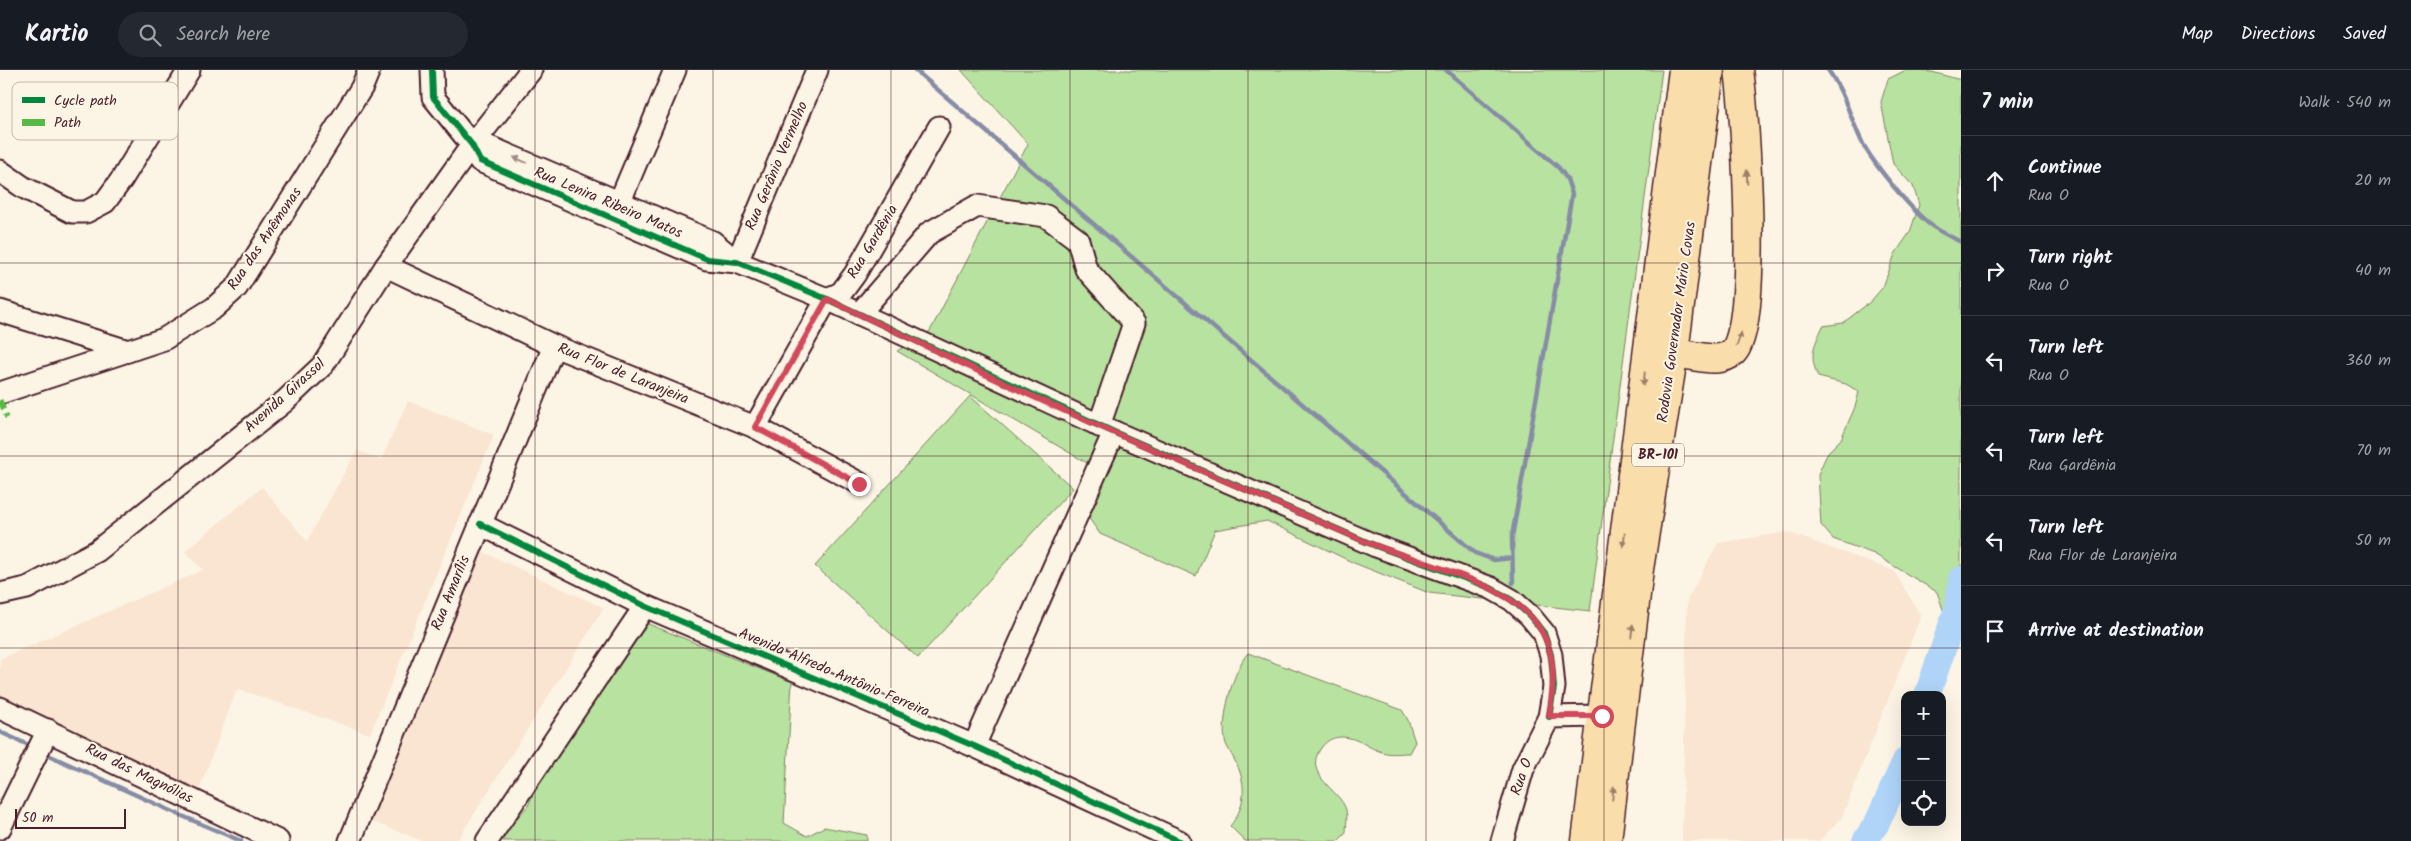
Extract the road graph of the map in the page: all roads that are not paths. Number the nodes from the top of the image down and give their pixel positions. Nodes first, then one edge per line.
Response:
1 (189, 70) edge
2 (369, 70) edge
3 (432, 70) edge
4 (531, 70) edge
5 (675, 70) edge
6 (817, 70) edge
7 (1683, 70) edge
8 (1687, 70) edge
9 (1710, 70) edge
10 (1739, 70) edge
11 (178, 88) edge
12 (939, 127) dead end
13 (146, 140) edge
14 (472, 145) junction
15 (0, 171) edge
16 (620, 201) junction
17 (737, 262) junction
18 (386, 266) junction
19 (827, 299) junction
20 (0, 311) edge
21 (859, 314) junction
22 (554, 346) junction
23 (128, 351) junction
24 (1674, 352) junction
25 (0, 393) edge
26 (755, 427) junction
27 (1107, 429) junction
28 (859, 484) dead end
29 (480, 524) junction
30 (0, 594) edge
31 (645, 606) junction
32 (0, 708) edge
33 (1549, 716) junction
34 (1602, 716) junction
35 (41, 742) junction
36 (974, 746) junction
37 (0, 828) edge
38 (278, 841) edge
39 (350, 841) edge
40 (488, 841) edge
41 (1179, 841) edge
42 (1502, 841) edge
43 (1586, 841) edge
44 (1607, 841) edge

1 - 11 street
2 - 23 street, Rua das Anêmonas
3 - 14 street, Rua Lenira Ribeiro Matos
4 - 14 street, Avenida Girassol
5 - 16 street
6 - 17 street, Rua Gerânio Vermelho
7 -> 34 highway, Rodovia Governador Mário Covas / BR-101
8 - 24 highway
9 - 24 highway, Rodovia Governador Mário Covas / BR-101
24 -> 10 highway
12 - 19 street, Rua Gardênia
13 - 15 street
16 -> 14 street, Rua Lenira Ribeiro Matos
14 - 17 street, Rua Lenira Ribeiro Matos
14 - 18 street, Avenida Girassol
16 - 17 street, Rua Lenira Ribeiro Matos
17 - 19 street, Rua Lenira Ribeiro Matos
18 - 22 street, Rua Flor de Laranjeira
18 - 30 street, Avenida Girassol
19 - 21 street, Rua O
19 - 26 street, Rua Gardênia
20 - 23 street
21 - 27 street, Rua O
21 - 27 street
22 - 26 street, Rua Flor de Laranjeira
22 - 29 street, Rua Amarílis
23 - 25 street, Rua das Anêmonas
44 -> 24 highway, Rodovia Governador Mário Covas / BR-101
26 - 28 street, Rua Flor de Laranjeira
27 - 33 street, Rua O
27 - 36 street
29 - 31 street, Avenida Alfredo Antônio Ferreira
29 - 39 street, Rua Amarílis
31 - 36 street, Avenida Alfredo Antônio Ferreira
31 - 40 street
32 - 35 street, Rua das Magnólias
33 - 34 street
33 - 42 street, Rua O
34 - 43 highway, Rodovia Governador Mário Covas / BR-101
35 - 37 street
35 - 38 street, Rua das Magnólias
36 - 41 street, Avenida Alfredo Antônio Ferreira

